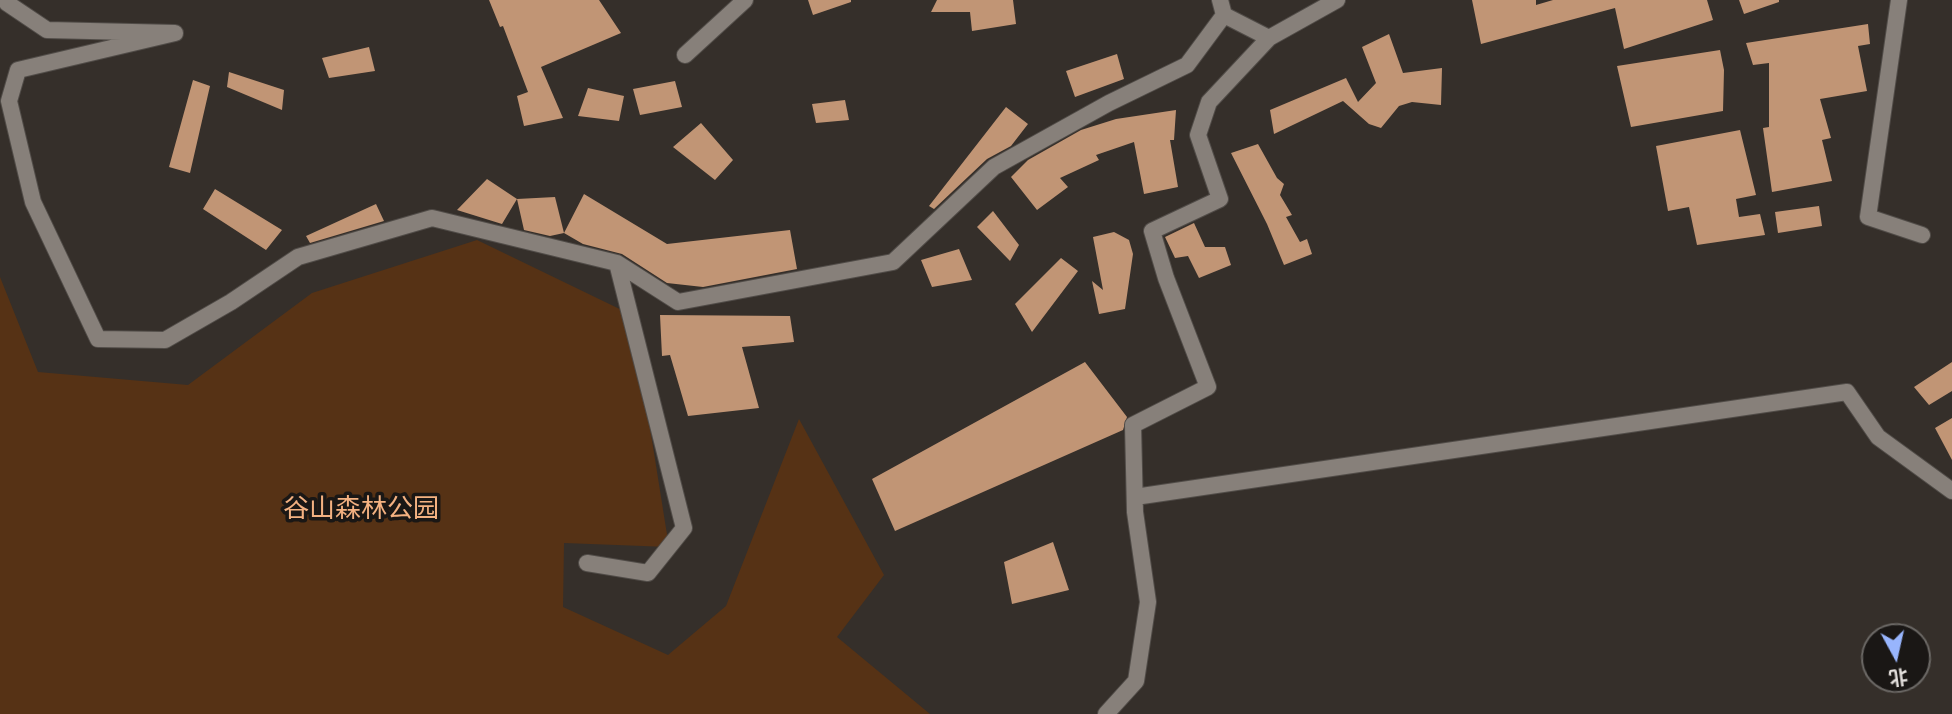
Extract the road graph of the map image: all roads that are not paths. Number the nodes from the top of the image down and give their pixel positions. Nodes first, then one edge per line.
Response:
1 (7, 0) edge
2 (745, 0) edge
3 (1337, 0) edge
4 (1899, 0) edge
5 (1222, 8) edge
6 (1269, 38) junction
7 (685, 55) dead end
8 (1922, 235) dead end
9 (617, 263) junction
10 (1952, 491) edge
11 (1135, 497) junction
12 (587, 563) dead end
13 (1106, 714) edge

1 - 9 street
2 - 7 street
3 - 6 street
4 - 8 street
5 - 6 street
5 - 9 street
6 - 11 street
9 - 12 street
10 - 11 street
11 - 13 street

